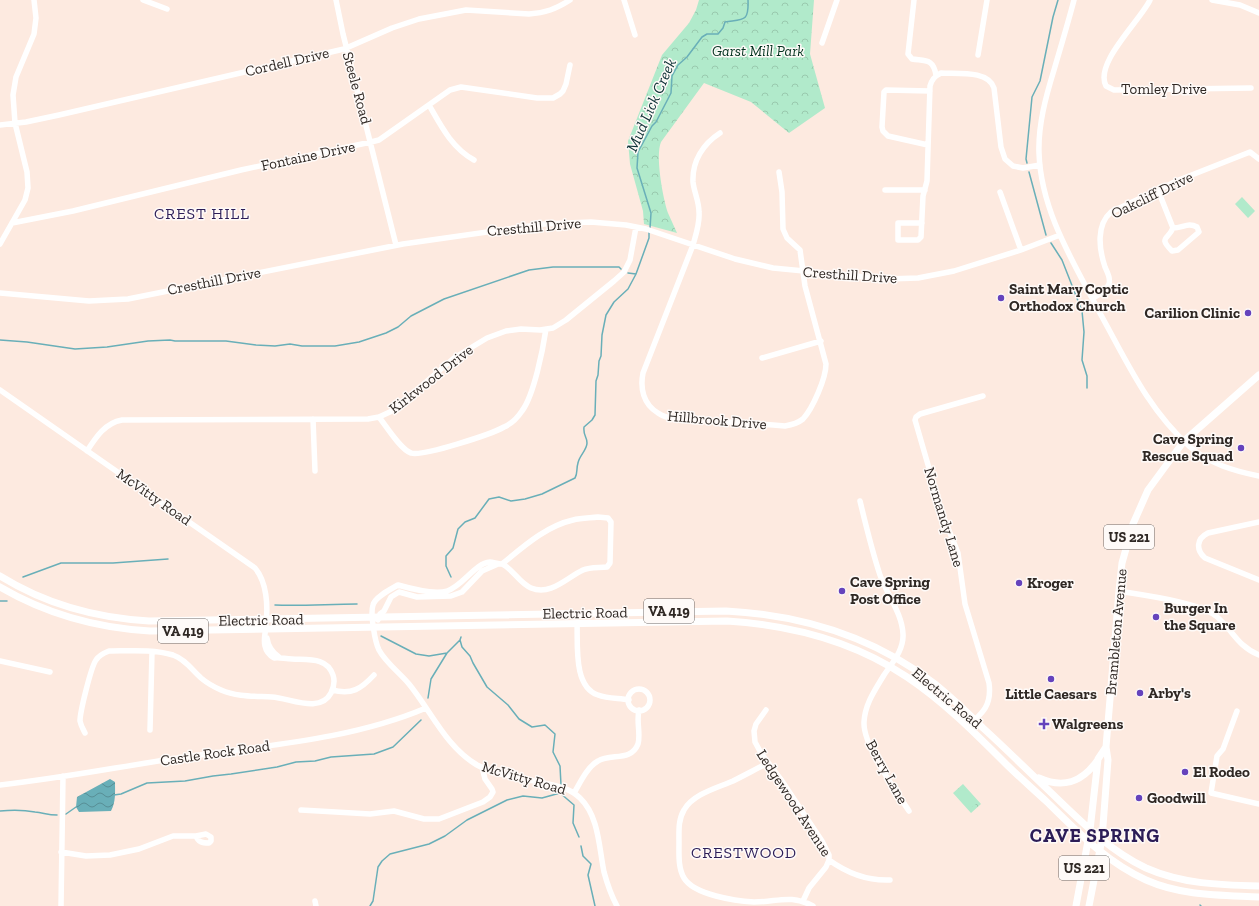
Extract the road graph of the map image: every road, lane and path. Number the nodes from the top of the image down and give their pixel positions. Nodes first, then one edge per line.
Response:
1 (34, 0) edge
2 (142, 0) edge
3 (336, 0) edge
4 (570, 0) edge
5 (624, 0) edge
6 (836, 0) edge
7 (914, 0) edge
8 (987, 0) edge
9 (1074, 0) edge
10 (1150, 0) edge
11 (1212, 0) edge
12 (167, 9) dead end
13 (1259, 12) edge
14 (635, 35) dead end
15 (822, 43) dead end
16 (347, 48) junction
17 (978, 55) dead end
18 (570, 65) dead end
19 (936, 75) junction
20 (1251, 88) dead end
21 (930, 91) junction
22 (429, 105) junction
23 (15, 123) junction
24 (0, 125) edge
25 (720, 133) dead end
26 (371, 142) junction
27 (928, 145) junction
28 (1259, 159) edge
29 (474, 160) dead end
30 (1040, 165) junction
31 (779, 172) dead end
32 (885, 190) dead end
33 (925, 190) junction
34 (1158, 190) junction
35 (1000, 192) dead end
36 (12, 223) junction
37 (922, 223) junction
38 (636, 227) junction
39 (1173, 228) junction
40 (1060, 235) junction
41 (0, 244) edge
42 (396, 245) junction
43 (693, 245) junction
44 (1021, 250) junction
45 (803, 271) junction
46 (0, 293) edge
47 (1093, 298) junction
48 (546, 329) junction
49 (821, 340) junction
50 (762, 358) dead end
51 (1259, 375) edge
52 (0, 390) edge
53 (984, 396) dead end
54 (379, 417) junction
55 (313, 419) junction
56 (1184, 441) junction
57 (87, 450) junction
58 (314, 471) dead end
59 (1259, 476) edge
60 (860, 502) dead end
61 (1259, 522) edge
62 (502, 564) junction
63 (0, 576) edge
64 (1259, 580) edge
65 (0, 587) edge
66 (1119, 591) junction
67 (376, 617) junction
68 (267, 619) junction
69 (577, 623) junction
70 (374, 627) junction
71 (266, 630) junction
72 (152, 652) junction
73 (1259, 655) edge
74 (896, 658) junction
75 (0, 661) edge
76 (890, 666) junction
77 (50, 672) dead end
78 (374, 675) dead end
79 (332, 690) junction
80 (629, 700) junction
81 (426, 708) junction
82 (639, 710) junction
83 (766, 710) dead end
84 (1237, 711) dead end
85 (975, 720) junction
86 (968, 726) junction
87 (150, 730) dead end
88 (85, 733) dead end
89 (1106, 747) junction
90 (1098, 759) junction
91 (768, 763) junction
92 (482, 767) junction
93 (63, 776) junction
94 (1034, 776) junction
95 (0, 785) edge
96 (574, 793) junction
97 (1259, 804) edge
98 (301, 810) dead end
99 (909, 811) dead end
100 (1090, 830) junction
101 (196, 836) dead end
102 (1102, 839) junction
103 (1088, 842) junction
104 (1100, 851) junction
105 (61, 852) junction
106 (829, 860) junction
107 (890, 880) dead end
108 (1219, 885) junction
109 (1259, 886) edge
110 (1189, 893) junction
111 (1259, 897) edge
112 (803, 901) junction
113 (1076, 904) edge
114 (61, 906) edge
115 (617, 906) edge
116 (813, 906) edge
117 (1089, 906) edge

1 - 23 street
2 - 12 street
3 - 16 street, Steele Road
4 - 16 street, Cordell Drive
5 - 14 street
6 - 15 street
7 - 19 street
8 - 17 street
9 - 30 street
10 - 20 street, Tomley Drive
11 - 13 street
16 - 23 street, Cordell Drive
16 - 26 street, Steele Road
18 - 22 street, Fontaine Drive
19 - 21 street
19 - 30 street
21 - 27 street
21 - 27 street
22 - 26 street, Fontaine Drive
22 - 29 street
23 - 24 street, Cordell Drive
23 - 36 street
25 - 43 street, Hillbrook Drive
26 - 36 street, Fontaine Drive
26 - 42 street, Steele Road
27 - 33 street
28 - 34 street, Oakcliff Drive
30 - 40 street
31 - 45 street, Hillbrook Drive
32 - 33 street
33 - 37 street
34 - 39 street
34 - 47 street, Oakcliff Drive
35 - 44 street
36 - 41 street
37 - 37 street
38 - 42 street, Cresthill Drive
38 - 43 street, Cresthill Drive
38 - 48 street, Kirkwood Drive
39 - 39 street
40 - 44 street, Cresthill Drive
40 - 47 street
42 - 46 street, Cresthill Drive
43 - 45 street, Cresthill Drive
43 - 49 street, Hillbrook Drive
44 - 45 street, Cresthill Drive
45 - 49 street, Hillbrook Drive
47 - 56 street
48 - 54 street, Kirkwood Drive
48 - 54 street
49 - 50 street
51 - 56 main road, Brambleton Avenue / US 221
52 - 57 street, McVitty Road
53 - 85 street, Normandy Lane
54 - 55 street, Kirkwood Drive
55 - 57 street, Kirkwood Drive
55 - 58 street
56 - 59 street
56 - 66 main road, Brambleton Avenue / US 221
57 - 68 street, McVitty Road
60 - 74 street, Berry Lane
61 - 64 street
62 - 62 street
62 - 67 street
62 - 67 street
63 - 68 main road, Electric Road / VA 419
65 - 71 main road, Electric Road / VA 419
66 - 73 street
66 - 89 main road, Brambleton Avenue / US 221
67 - 68 main road, Electric Road / VA 419
67 - 70 street
67 - 74 main road, Electric Road / VA 419
68 - 71 street, McVitty Road
69 - 70 main road, Electric Road / VA 419
69 - 76 main road, Electric Road / VA 419
69 - 80 street
70 - 71 main road, Electric Road / VA 419
70 - 81 street, McVitty Road
71 - 79 street, McVitty Road
72 - 79 street
72 - 87 street
72 - 88 street
74 - 76 street, Berry Lane
74 - 85 main road, Electric Road / VA 419
75 - 77 street
76 - 86 main road, Electric Road / VA 419
76 - 99 street, Berry Lane
78 - 79 street
80 - 82 street
80 - 82 street
81 - 92 street, McVitty Road
81 - 93 street, Castle Rock Road
82 - 96 street
83 - 91 street, Ledgewood Avenue
84 - 97 street
85 - 86 street, Normandy Lane
85 - 94 main road, Electric Road / VA 419
86 - 103 main road, Electric Road / VA 419
89 - 90 main road, Brambleton Avenue / US 221
89 - 102 main road, Brambleton Avenue / US 221
90 - 94 main road
90 - 100 main road, Brambleton Avenue / US 221
91 - 106 street, Ledgewood Avenue
91 - 112 street
92 - 96 street, McVitty Road
92 - 98 street
93 - 95 street, Castle Rock Road
93 - 105 street
94 - 100 main road, Electric Road / VA 419
96 - 115 street, McVitty Road
100 - 102 main road, Electric Road / VA 419
100 - 103 main road, Brambleton Avenue / US 221
101 - 105 street
102 - 104 main road, Brambleton Avenue / US 221
102 - 108 main road, Electric Road / VA 419
103 - 104 main road, Electric Road / VA 419
103 - 113 main road, Brambleton Avenue / US 221
104 - 110 main road, Electric Road / VA 419
104 - 117 main road, Brambleton Avenue / US 221
105 - 114 street
106 - 107 street, Ledgewood Avenue
106 - 112 street
108 - 109 main road, Electric Road / VA 419
108 - 110 main road
110 - 111 main road, Electric Road / VA 419
112 - 116 street

